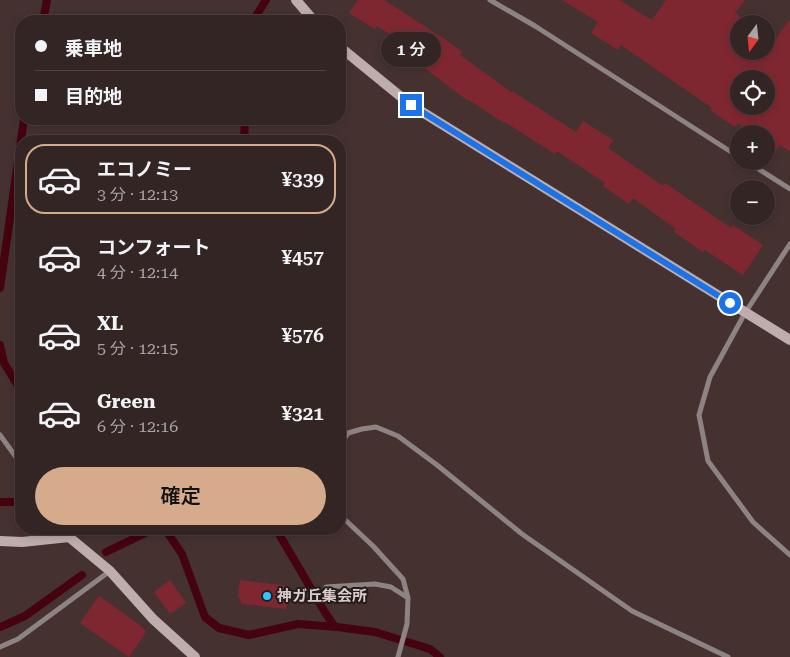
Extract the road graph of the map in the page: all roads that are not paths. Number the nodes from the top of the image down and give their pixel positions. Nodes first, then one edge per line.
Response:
1 (296, 0) edge
2 (490, 0) edge
3 (309, 15) edge
4 (346, 52) edge
5 (730, 151) edge
6 (760, 170) edge
7 (790, 190) edge
8 (790, 244) edge
9 (745, 313) junction
10 (790, 340) edge
11 (0, 435) edge
12 (346, 436) edge
13 (15, 456) edge
14 (346, 521) edge
15 (56, 535) edge
16 (68, 535) edge
17 (0, 541) edge
18 (790, 555) edge
19 (110, 571) junction
20 (326, 587) dead end
21 (408, 598) junction
22 (0, 647) edge
23 (195, 657) edge
24 (398, 657) edge
25 (728, 657) edge

1 - 3 street
2 - 5 street
4 - 9 street
6 - 7 street
8 - 9 street
9 - 10 street
9 - 18 street
11 - 13 street
12 - 25 street
14 - 21 street
15 - 17 street
16 - 19 street
19 - 22 street
19 - 23 street
20 - 21 street
21 - 24 street

